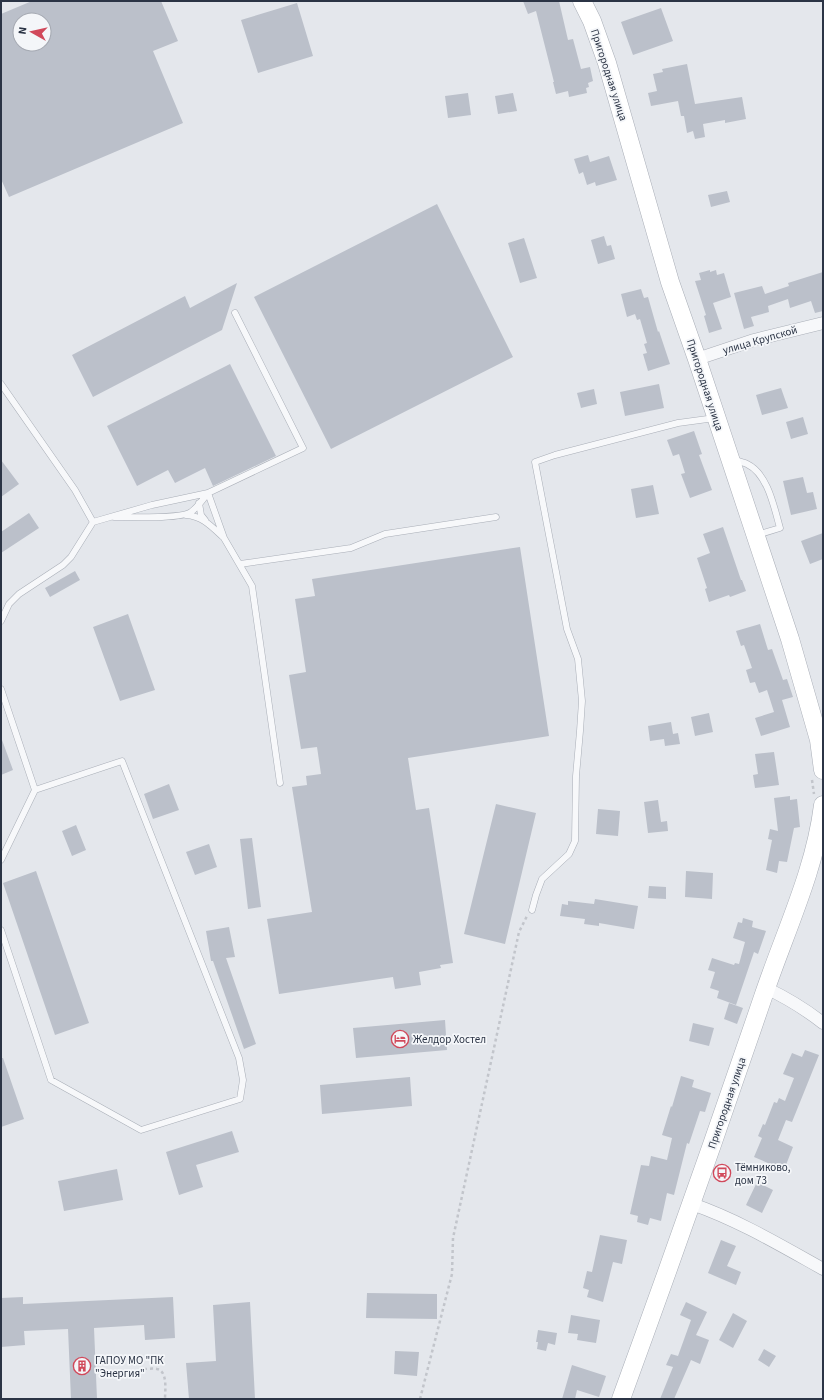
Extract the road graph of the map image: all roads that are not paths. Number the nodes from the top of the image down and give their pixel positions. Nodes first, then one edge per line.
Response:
1 (582, 1) edge
2 (235, 313) dead end
3 (823, 323) edge
4 (697, 359) junction
5 (1, 384) edge
6 (716, 417) junction
7 (730, 459) junction
8 (208, 493) junction
9 (200, 503) junction
10 (184, 515) junction
11 (496, 517) dead end
12 (107, 518) junction
13 (93, 522) junction
14 (207, 522) junction
15 (755, 535) junction
16 (224, 538) junction
17 (240, 564) junction
18 (1, 621) edge
19 (1, 689) edge
20 (820, 765) edge
21 (280, 782) dead end
22 (35, 790) junction
23 (819, 800) edge
24 (1, 860) edge
25 (532, 910) road end
26 (1, 930) edge
27 (766, 988) junction
28 (823, 1023) edge
29 (692, 1204) junction
30 (823, 1269) edge
31 (621, 1399) edge

1 - 4 street, Пригородная улица
2 - 8 lane
3 - 4 street, улица Крупской
4 - 6 street, Пригородная улица
5 - 13 lane
6 - 7 street, Пригородная улица
6 - 25 lane
7 - 15 street, Пригородная улица
7 - 15 lane
8 - 9 lane
8 - 12 lane
8 - 16 lane
9 - 10 lane
9 - 14 lane
10 - 12 lane
10 - 14 lane
11 - 17 lane
12 - 13 lane
13 - 18 lane
14 - 16 lane
15 - 20 street, Пригородная улица
16 - 17 lane
17 - 21 lane
19 - 22 lane
22 - 24 lane
22 - 26 lane
23 - 27 street, Пригородная улица
27 - 28 street
27 - 29 street, Пригородная улица
29 - 30 street
29 - 31 street, Пригородная улица

